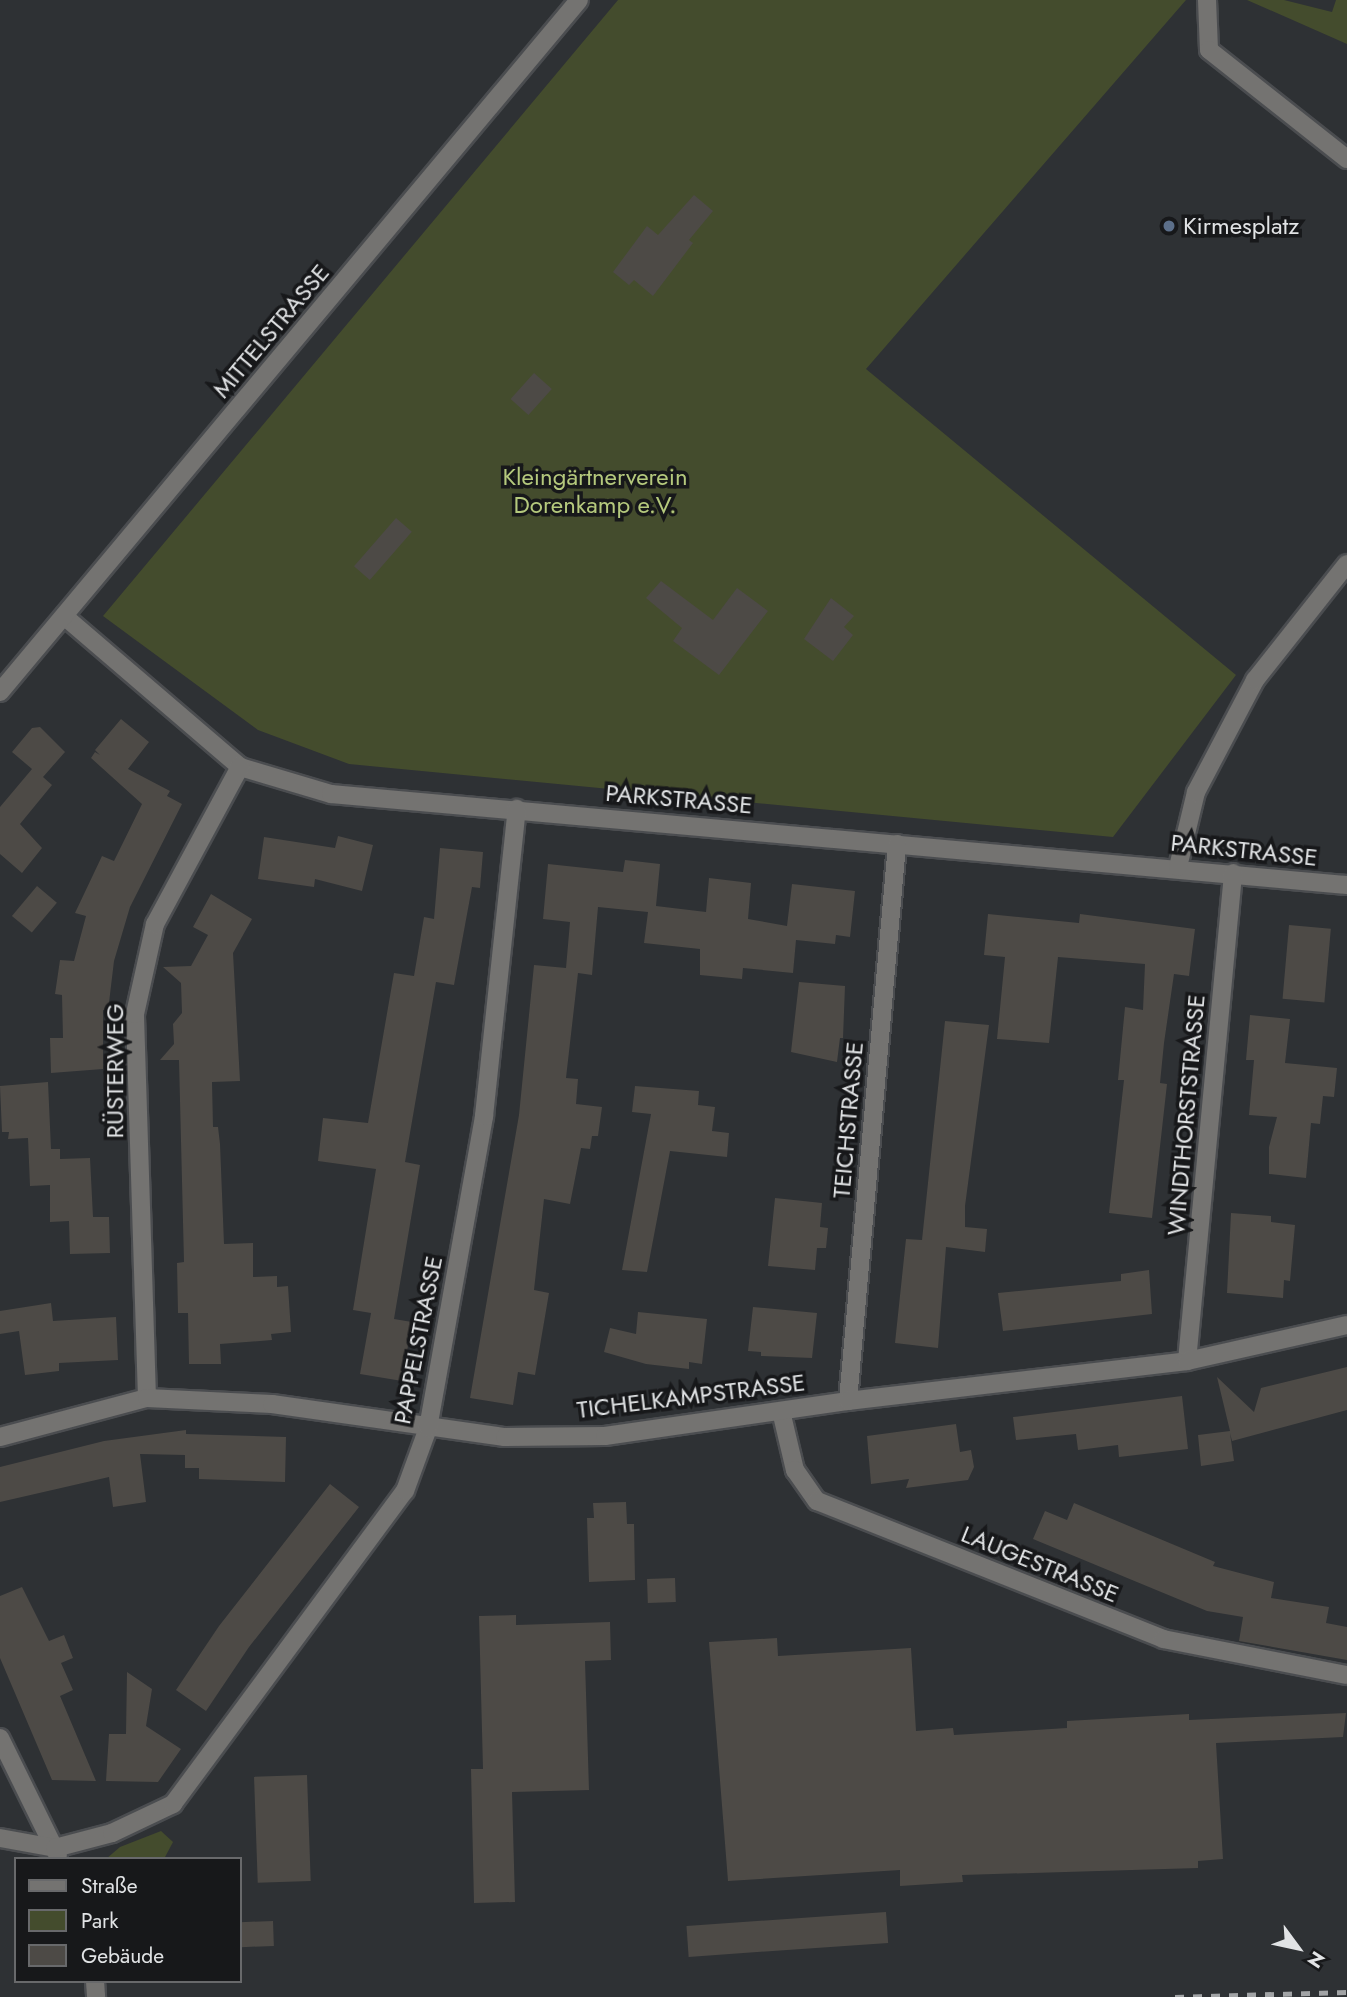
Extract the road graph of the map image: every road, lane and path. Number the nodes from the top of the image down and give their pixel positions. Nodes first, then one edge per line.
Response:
1 (579, 0) edge
2 (1207, 0) edge
3 (1347, 159) edge
4 (1347, 564) edge
5 (64, 616) junction
6 (0, 692) edge
7 (240, 767) junction
8 (517, 809) junction
9 (897, 844) junction
10 (1178, 867) junction
11 (1233, 873) junction
12 (1347, 885) edge
13 (1347, 1325) edge
14 (1187, 1361) junction
15 (146, 1398) junction
16 (848, 1401) junction
17 (780, 1411) junction
18 (428, 1428) junction
19 (0, 1437) edge
20 (1347, 1675) edge
21 (0, 1738) edge
22 (0, 1838) edge
23 (57, 1854) edge

1 - 5 street, MITTELSTRASSE
2 - 3 street
4 - 10 street
5 - 6 street, MITTELSTRASSE
5 - 7 street, PARKSTRASSE
7 - 8 street, PARKSTRASSE
7 - 15 street, RÜSTERWEG
8 - 9 street, PARKSTRASSE
8 - 18 street, PAPPELSTRASSE
9 - 10 street, PARKSTRASSE
9 - 16 street, TEICHSTRASSE
10 - 11 street, PARKSTRASSE
11 - 12 street, PARKSTRASSE
11 - 14 street, WINDTHORSTSTRASSE
13 - 14 street, TICHELKAMPSTRASSE
14 - 16 street, TICHELKAMPSTRASSE
15 - 18 street, TICHELKAMPSTRASSE
15 - 19 street, TICHELKAMPSTRASSE
16 - 17 street, TICHELKAMPSTRASSE
17 - 18 street, TICHELKAMPSTRASSE
17 - 20 street, LAUGESTRASSE
18 - 23 street, PAPPELSTRASSE
21 - 23 street
22 - 23 street

